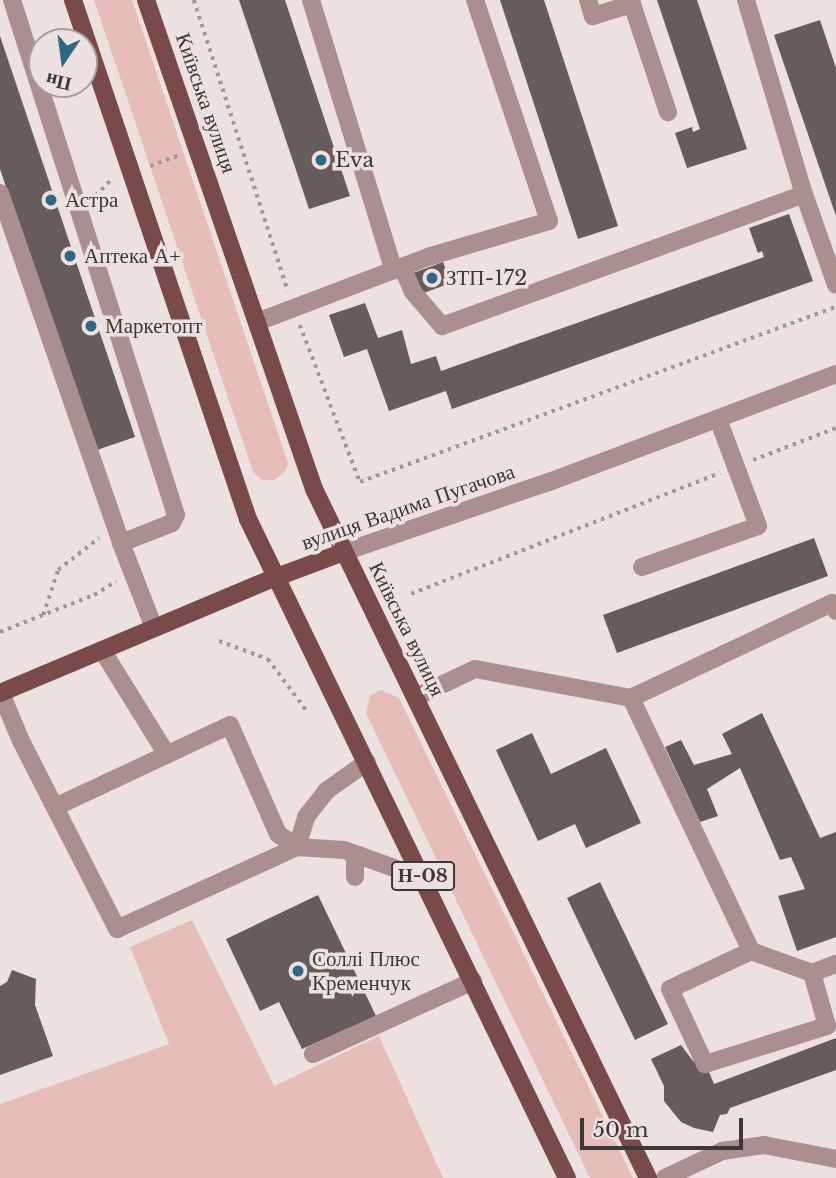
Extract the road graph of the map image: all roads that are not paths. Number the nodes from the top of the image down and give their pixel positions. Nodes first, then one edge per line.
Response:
1 (12, 0) edge
2 (73, 0) edge
3 (146, 0) edge
4 (311, 0) edge
5 (475, 0) edge
6 (588, 0) edge
7 (746, 0) edge
8 (668, 112) dead end
9 (0, 193) edge
10 (804, 194) junction
11 (398, 269) junction
12 (836, 285) edge
13 (257, 322) junction
14 (836, 374) edge
15 (718, 419) junction
16 (118, 534) junction
17 (344, 552) junction
18 (642, 567) dead end
19 (274, 578) junction
20 (836, 611) edge
21 (155, 628) junction
22 (102, 650) junction
23 (0, 693) edge
24 (416, 697) junction
25 (631, 698) junction
26 (167, 755) junction
27 (366, 762) junction
28 (55, 807) junction
29 (298, 847) junction
30 (360, 855) junction
31 (355, 877) dead end
32 (425, 878) junction
33 (751, 951) junction
34 (836, 964) edge
35 (812, 973) junction
36 (473, 981) junction
37 (313, 1054) dead end
38 (836, 1159) edge
39 (567, 1178) edge
40 (648, 1178) edge
41 (665, 1178) edge

1 - 16 street
2 - 19 main road
3 - 13 main road, Київська вулиця
4 - 11 street
5 - 11 street
6 - 8 street
7 - 10 street
9 - 16 street
10 - 11 street
10 - 12 street
11 - 13 street
13 - 17 main road, Київська вулиця
14 - 15 street, вулиця Вадима Пугачова
15 - 17 street, вулиця Вадима Пугачова
15 - 18 street
16 - 21 street
17 - 19 main road, вулиця Вадима Пугачова
17 - 24 main road, Київська вулиця
19 - 21 main road, вулиця Вадима Пугачова
19 - 27 main road, Н-08
20 - 25 street
21 - 22 main road, вулиця Вадима Пугачова
22 - 23 main road, вулиця Вадима Пугачова
22 - 26 street
23 - 28 street
24 - 25 street
24 - 40 main road, Київська вулиця
25 - 33 street
26 - 28 street
26 - 29 street
27 - 29 street
27 - 32 main road, Н-08
28 - 29 street
29 - 30 street
30 - 31 street
30 - 32 street
32 - 36 main road, Н-08
33 - 35 street
33 - 35 street
34 - 35 street
36 - 37 street
36 - 39 main road, Н-08
38 - 41 street

